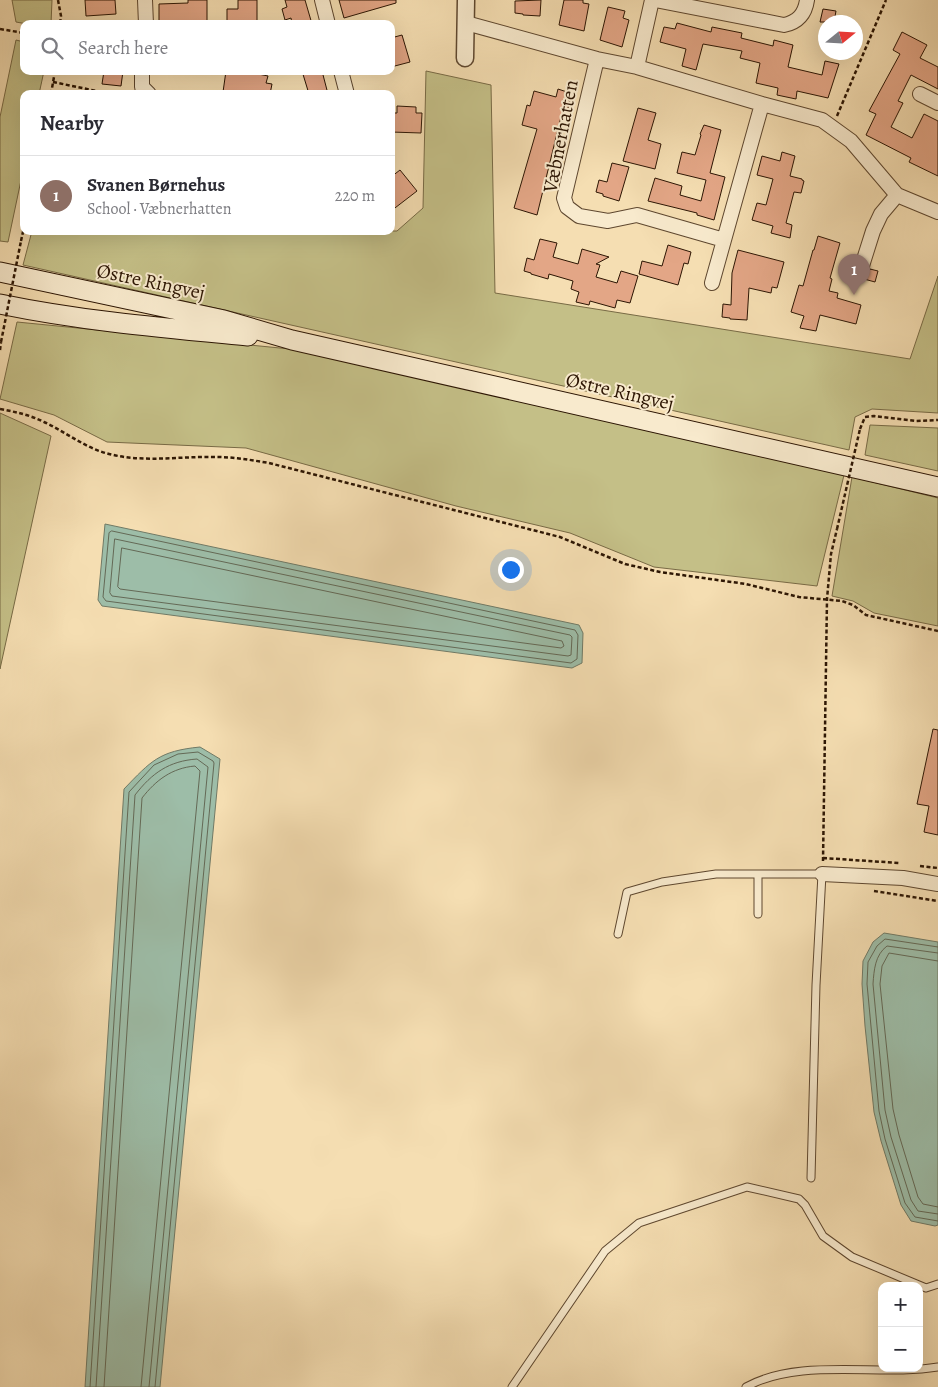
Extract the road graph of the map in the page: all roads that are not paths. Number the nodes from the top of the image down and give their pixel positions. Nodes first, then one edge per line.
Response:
1 (145, 0) edge
2 (322, 0) edge
3 (466, 0) edge
4 (653, 0) edge
5 (807, 0) edge
6 (146, 20) edge
7 (327, 20) edge
8 (466, 23) junction
9 (464, 58) dead end
10 (597, 59) junction
11 (637, 67) junction
12 (142, 75) edge
13 (342, 75) edge
14 (145, 90) edge
15 (346, 90) edge
16 (920, 94) dead end
17 (938, 103) edge
18 (762, 104) junction
19 (897, 196) junction
20 (937, 210) edge
21 (724, 240) junction
22 (861, 269) dead end
23 (0, 272) edge
24 (712, 283) dead end
25 (0, 304) edge
26 (292, 340) junction
27 (938, 487) edge
28 (758, 874) junction
29 (822, 874) junction
30 (938, 884) edge
31 (758, 914) dead end
32 (618, 934) dead end
33 (811, 1178) dead end
34 (938, 1284) edge
35 (938, 1367) edge
36 (512, 1387) edge
37 (746, 1387) edge

1 - 6 street
2 - 7 street
3 - 8 street
4 - 5 street
4 - 11 street
8 - 9 street
8 - 10 street, Væbnerhatten
10 - 11 street, Væbnerhatten
10 - 21 street, Væbnerhatten
11 - 18 street, Væbnerhatten
12 - 14 street
13 - 15 street
16 - 17 street
18 - 19 street, Væbnerhatten
18 - 21 street
19 - 20 street, Væbnerhatten
19 - 22 street
21 - 24 street
23 - 26 main road, Østre Ringvej
25 - 26 main road, Østre Ringvej
26 - 27 main road, Østre Ringvej
28 - 29 lane
28 - 31 lane
28 - 32 lane
29 - 30 street
29 - 33 lane
34 - 36 lane
35 - 37 lane

